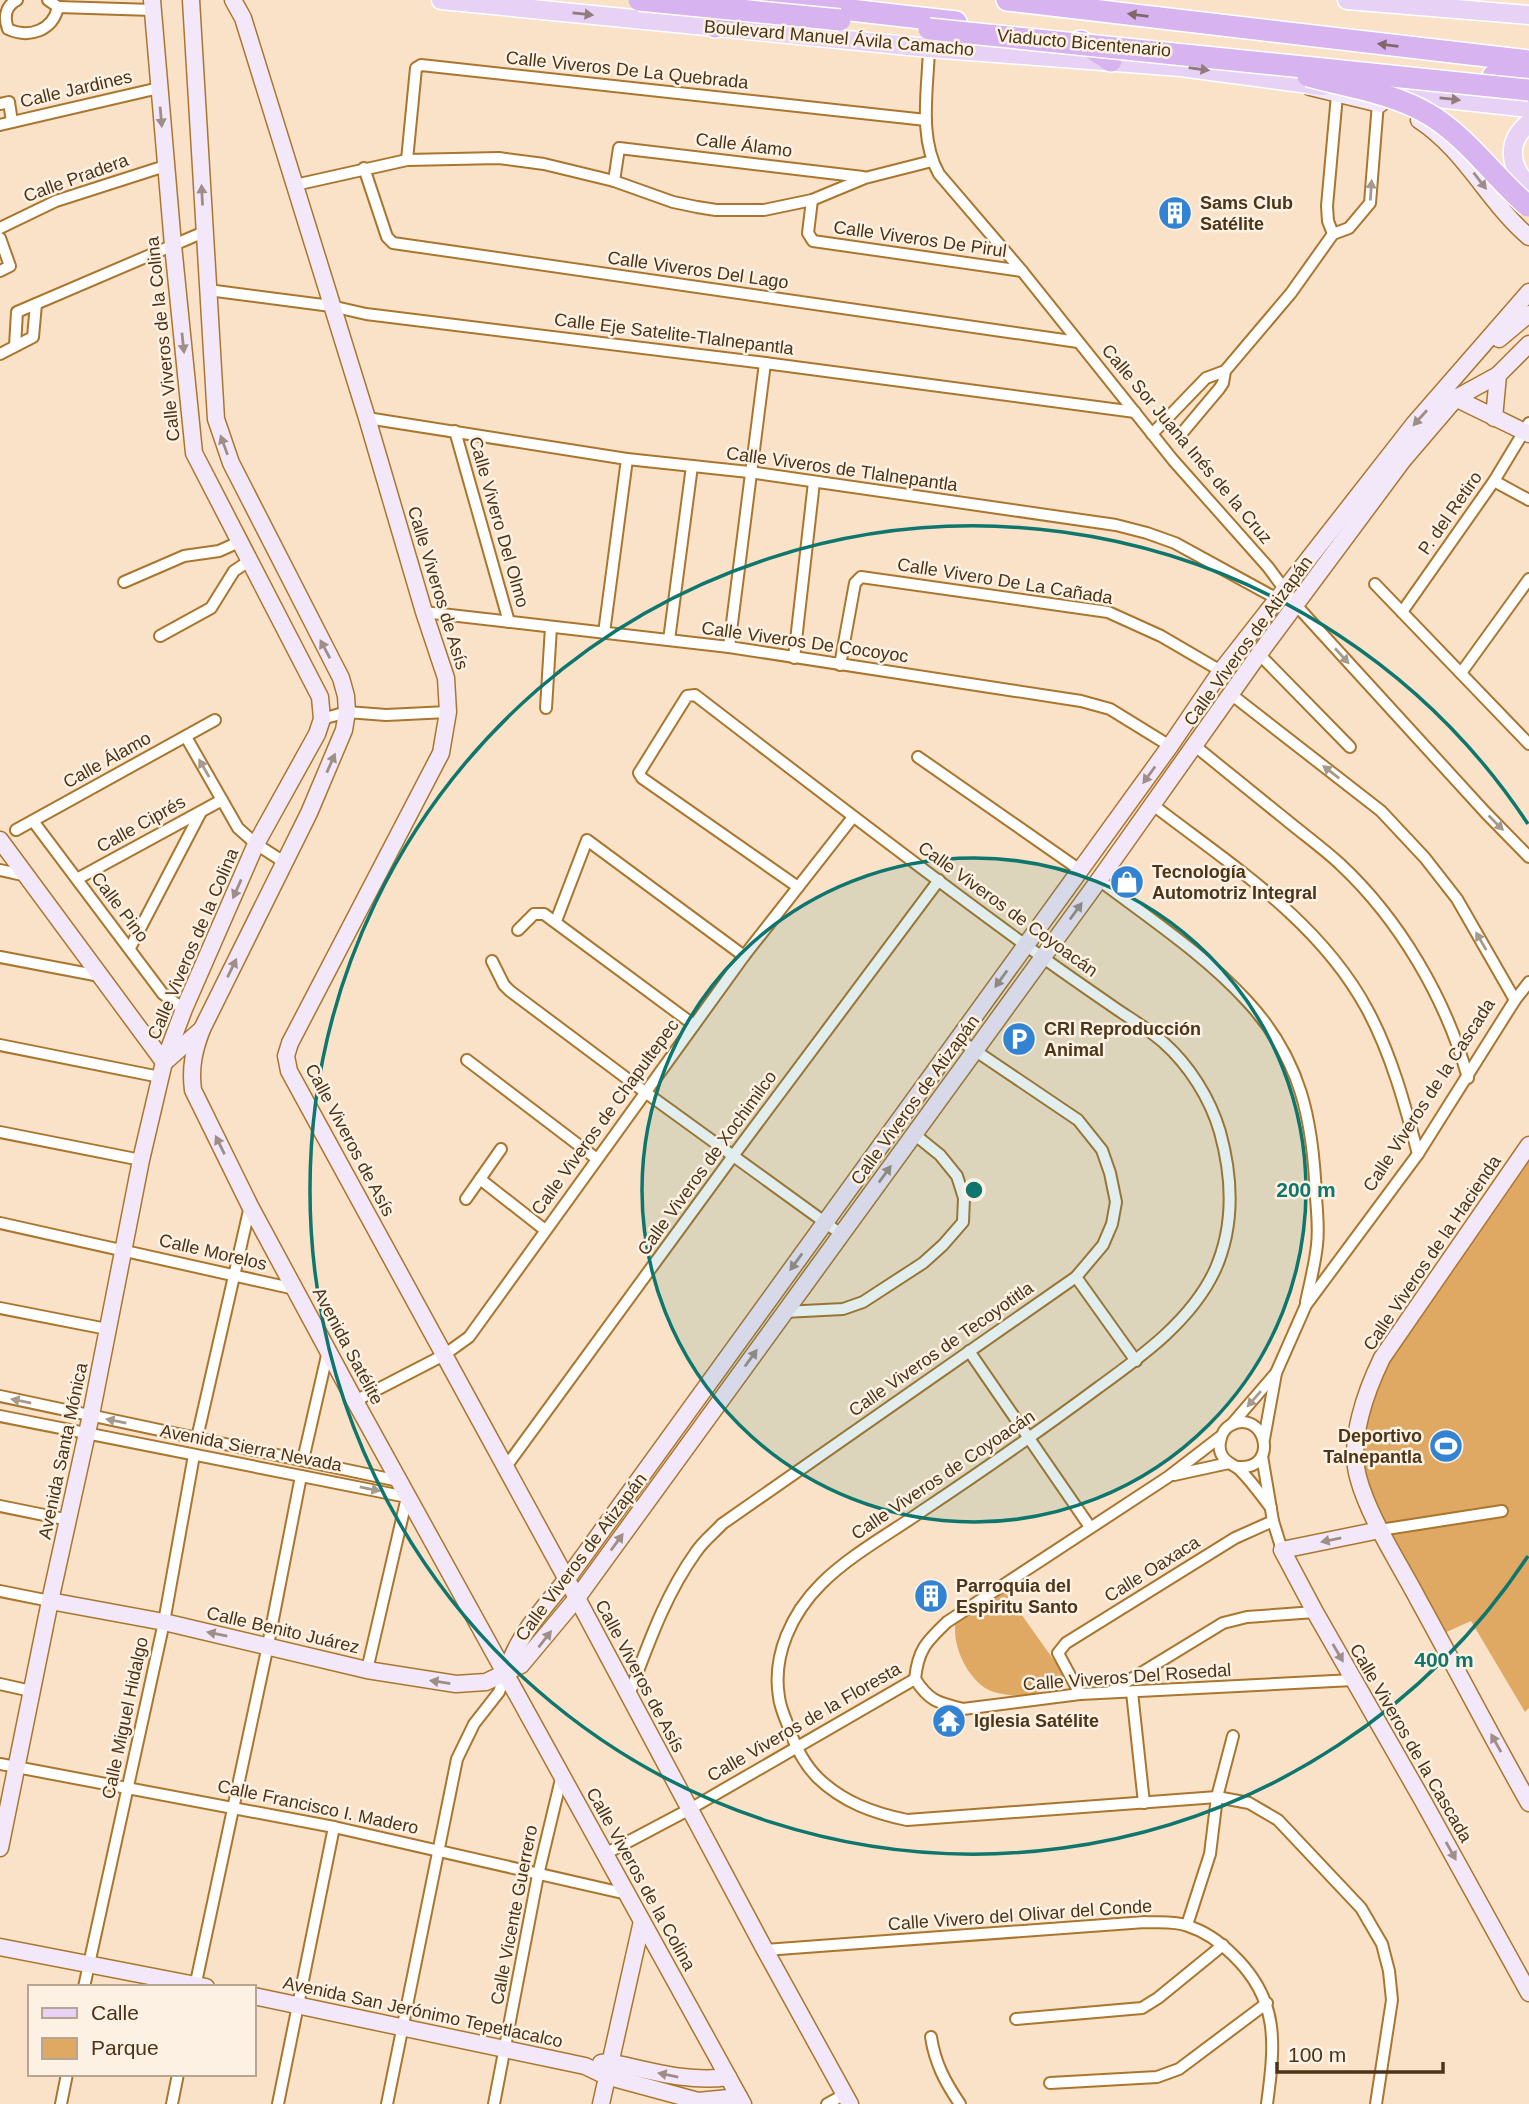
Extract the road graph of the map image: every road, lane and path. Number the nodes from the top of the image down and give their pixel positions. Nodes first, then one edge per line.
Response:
1 (233, 0) edge
2 (248, 0) edge
3 (441, 0) edge
4 (639, 0) edge
5 (766, 0) edge
6 (1007, 0) edge
7 (1347, 0) edge
8 (15, 1) edge
9 (190, 1) edge
10 (53, 3) edge
11 (152, 5) edge
12 (1529, 15) edge
13 (243, 18) junction
14 (4, 24) edge
15 (715, 27) junction
16 (1074, 36) junction
17 (929, 48) junction
18 (1241, 58) junction
19 (1111, 61) junction
20 (1529, 61) edge
21 (1529, 79) edge
22 (1297, 83) junction
23 (159, 88) junction
24 (1529, 90) edge
25 (1336, 95) junction
26 (5, 103) edge
27 (1378, 103) junction
28 (1529, 108) edge
29 (926, 120) junction
30 (6, 123) edge
31 (1529, 123) edge
32 (407, 160) junction
33 (932, 161) junction
34 (165, 166) junction
35 (364, 168) junction
36 (865, 177) junction
37 (614, 181) junction
38 (295, 185) junction
39 (1529, 187) edge
40 (812, 200) junction
41 (1529, 207) edge
42 (0, 228) edge
43 (204, 232) junction
44 (1333, 234) junction
45 (1529, 237) edge
46 (0, 238) edge
47 (173, 245) junction
48 (5, 269) edge
49 (1022, 271) junction
50 (208, 290) junction
51 (1529, 292) edge
52 (36, 304) junction
53 (331, 306) junction
54 (1529, 314) edge
55 (1078, 342) junction
56 (1529, 344) edge
57 (15, 346) junction
58 (0, 354) edge
59 (765, 363) junction
60 (1225, 371) junction
61 (1460, 372) junction
62 (1498, 375) junction
63 (1450, 395) junction
64 (1135, 412) junction
65 (367, 418) junction
66 (1494, 418) junction
67 (1527, 429) edge
68 (455, 431) junction
69 (1182, 433) dead end
70 (1152, 434) junction
71 (627, 459) junction
72 (692, 466) junction
73 (749, 472) junction
74 (1494, 481) junction
75 (814, 482) junction
76 (1529, 500) edge
77 (239, 542) junction
78 (249, 561) junction
79 (1529, 579) edge
80 (124, 582) dead end
81 (1375, 584) dead end
82 (1281, 594) junction
83 (1296, 605) junction
84 (424, 612) junction
85 (1402, 612) junction
86 (310, 620) junction
87 (509, 622) junction
88 (551, 627) junction
89 (604, 633) junction
90 (289, 634) junction
91 (160, 636) dead end
92 (669, 640) junction
93 (729, 647) junction
94 (1259, 654) junction
95 (794, 659) junction
96 (840, 665) junction
97 (1221, 671) junction
98 (1461, 673) junction
99 (1232, 695) junction
100 (546, 708) dead end
101 (347, 712) junction
102 (448, 712) junction
103 (322, 719) junction
104 (215, 720) dead end
105 (1529, 725) edge
106 (186, 737) junction
107 (1525, 740) edge
108 (1170, 746) junction
109 (1195, 746) junction
110 (1350, 747) dead end
111 (918, 757) dead end
112 (281, 799) junction
113 (222, 800) junction
114 (1153, 805) junction
115 (201, 811) junction
116 (309, 813) junction
117 (853, 817) junction
118 (33, 821) junction
119 (16, 830) dead end
120 (0, 840) edge
121 (256, 844) junction
122 (1529, 857) edge
123 (284, 862) junction
124 (0, 870) edge
125 (1080, 870) junction
126 (27, 876) junction
127 (77, 879) junction
128 (939, 880) junction
129 (1099, 880) junction
130 (798, 887) junction
131 (556, 921) junction
132 (518, 930) dead end
133 (1026, 946) junction
134 (130, 948) junction
135 (744, 956) junction
136 (0, 957) edge
137 (1043, 957) junction
138 (492, 961) dead end
139 (100, 976) junction
140 (1529, 982) edge
141 (1515, 1000) junction
142 (184, 1009) junction
143 (694, 1024) junction
144 (202, 1029) junction
145 (958, 1039) junction
146 (0, 1045) edge
147 (975, 1051) junction
148 (467, 1060) dead end
149 (162, 1070) junction
150 (1468, 1078) junction
151 (645, 1092) junction
152 (0, 1132) edge
153 (914, 1134) junction
154 (1529, 1145) edge
155 (501, 1149) dead end
156 (1418, 1154) junction
157 (733, 1156) junction
158 (597, 1159) junction
159 (141, 1160) junction
160 (480, 1179) junction
161 (466, 1199) dead end
162 (250, 1206) junction
163 (825, 1222) junction
164 (0, 1223) edge
165 (545, 1230) junction
166 (841, 1234) junction
167 (124, 1250) junction
168 (234, 1275) junction
169 (1076, 1277) junction
170 (295, 1289) junction
171 (1306, 1305) junction
172 (0, 1308) edge
173 (784, 1312) junction
174 (107, 1329) junction
175 (328, 1351) junction
176 (969, 1351) junction
177 (444, 1355) junction
178 (1136, 1361) junction
179 (1276, 1373) junction
180 (0, 1396) edge
181 (355, 1401) junction
182 (91, 1415) junction
183 (0, 1416) edge
184 (1232, 1424) junction
185 (87, 1434) junction
186 (197, 1437) junction
187 (1220, 1437) junction
188 (1029, 1438) junction
189 (1264, 1439) junction
190 (194, 1455) junction
191 (1262, 1456) junction
192 (303, 1460) junction
193 (1233, 1465) junction
194 (505, 1468) junction
195 (301, 1476) junction
196 (1168, 1477) junction
197 (398, 1481) junction
198 (407, 1497) junction
199 (0, 1506) edge
200 (1271, 1508) junction
201 (1502, 1511) dead end
202 (69, 1520) junction
203 (1273, 1521) junction
204 (1090, 1527) junction
205 (1380, 1530) junction
206 (1282, 1550) junction
207 (566, 1579) junction
208 (0, 1591) edge
209 (577, 1598) junction
210 (50, 1601) junction
211 (1314, 1612) junction
212 (164, 1622) junction
213 (268, 1645) junction
214 (367, 1670) junction
215 (506, 1673) junction
216 (915, 1679) junction
217 (1353, 1680) junction
218 (0, 1684) edge
219 (32, 1691) junction
220 (1132, 1692) junction
221 (1109, 1693) junction
222 (1080, 1694) junction
223 (629, 1695) junction
224 (1233, 1736) dead end
225 (796, 1748) junction
226 (8, 1766) edge
227 (1529, 1768) edge
228 (562, 1775) junction
229 (1516, 1779) junction
230 (128, 1787) junction
231 (1217, 1797) junction
232 (1144, 1803) junction
233 (1529, 1803) edge
234 (233, 1807) junction
235 (690, 1809) junction
236 (334, 1827) junction
237 (0, 1848) edge
238 (438, 1850) junction
239 (605, 1854) junction
240 (538, 1875) junction
241 (627, 1894) junction
242 (642, 1921) junction
243 (1187, 1925) junction
244 (1223, 1945) junction
245 (0, 1947) edge
246 (765, 1950) junction
247 (89, 1964) junction
248 (84, 1985) edge
249 (194, 1985) edge
250 (199, 1985) edge
251 (1529, 1993) edge
252 (256, 1996) edge
253 (1267, 2003) junction
254 (298, 2005) junction
255 (1016, 2019) dead end
256 (403, 2027) junction
257 (931, 2037) dead end
258 (505, 2050) junction
259 (608, 2069) junction
260 (67, 2076) edge
261 (178, 2076) edge
262 (728, 2077) junction
263 (1050, 2083) dead end
264 (848, 2099) edge
265 (741, 2101) edge
266 (708, 2103) edge
267 (61, 2104) edge
268 (172, 2104) edge
269 (278, 2104) edge
270 (387, 2104) edge
271 (494, 2104) edge
272 (601, 2104) edge
273 (827, 2104) edge
274 (960, 2104) edge
275 (1267, 2104) edge
276 (1376, 2104) edge

1 - 13 street, Calle Viveros de Asís
2 - 13 street
3 -> 15 main road, Boulevard Manuel Ávila Camacho
4 - 18 highway, Viaducto Bicentenario, bridge
5 - 15 highway
5 - 16 highway, Boulevard Manuel Ávila Camacho
20 -> 6 highway
7 - 12 main road
8 - 14 street
43 -> 9 street, Calle Viveros de la Colina
10 - 11 street
10 - 14 street
11 - 23 street, Calle Viveros de la Colina
13 - 38 street, Calle Viveros de Asís
15 - 17 main road, Boulevard Manuel Ávila Camacho
16 - 19 highway
16 - 21 highway, Boulevard Manuel Ávila Camacho
17 - 19 main road, Boulevard Manuel Ávila Camacho
17 - 29 street, Calle Sor Juana Inés de la Cruz
18 - 24 highway, Viaducto Bicentenario, bridge
18 - 41 highway, bridge
19 -> 22 main road, Boulevard Manuel Ávila Camacho
22 - 25 street
22 -> 28 main road, Boulevard Manuel Ávila Camacho
23 - 30 street, Calle Jardines
23 -> 34 street, Calle Viveros de la Colina
25 - 27 street
25 - 44 street
26 - 30 street
44 -> 27 street
27 -> 45 street
29 - 32 street, Calle Viveros De La Quebrada
29 - 33 street, Calle Sor Juana Inés de la Cruz
31 - 39 main road
32 - 35 street
32 - 37 street
33 - 36 street
33 - 49 street, Calle Sor Juana Inés de la Cruz
34 - 42 street, Calle Pradera
34 - 47 street, Calle Viveros de la Colina
35 - 38 street
35 - 55 street, Calle Viveros Del Lago
36 - 37 street, Calle Álamo
36 - 40 street
37 - 40 street
38 - 53 street, Calle Viveros de Asís
40 - 49 street, Calle Viveros De Pirul
43 - 47 street
43 - 50 street, Calle Viveros de la Colina
44 - 60 street
46 - 48 street
47 - 52 street
47 -> 77 street, Calle Viveros de la Colina
49 - 55 street, Calle Sor Juana Inés de la Cruz
50 - 53 street, Calle Eje Satelite-Tlalnepantla
86 -> 50 street, Calle Viveros de la Colina
51 - 61 street, Calle Viveros de Atizapán
52 - 57 street
52 - 57 street
53 - 59 street, Calle Eje Satelite-Tlalnepantla
53 - 65 street, Calle Viveros de Asís
54 - 61 street, Calle Viveros de Atizapán
55 - 64 street, Calle Sor Juana Inés de la Cruz
56 - 62 street, Calle Viveros de Atizapán
57 - 58 street
59 - 64 street, Calle Eje Satelite-Tlalnepantla
59 - 73 street
60 - 69 street
60 - 70 street
61 - 63 street, Calle Viveros de Atizapán
62 - 63 street, Calle Viveros de Atizapán
62 - 66 street
63 - 66 street
63 -> 82 street, Calle Viveros de Atizapán
63 - 83 street, Calle Viveros de Atizapán
64 - 70 street, Calle Sor Juana Inés de la Cruz
65 - 68 street, Calle Viveros de Tlalnepantla
65 - 84 street, Calle Viveros de Asís
66 - 67 street
67 - 74 street, P. del Retiro
68 - 71 street, Calle Viveros de Tlalnepantla
68 - 87 street, Calle Vivero Del Olmo
70 - 82 street, Calle Sor Juana Inés de la Cruz
71 - 72 street, Calle Viveros de Tlalnepantla
71 - 89 street
72 - 73 street, Calle Viveros de Tlalnepantla
72 - 92 street
73 - 75 street, Calle Viveros de Tlalnepantla
73 - 93 street
74 - 76 street
74 - 85 street, P. del Retiro
75 - 82 street, Calle Viveros de Tlalnepantla
75 - 95 street
77 - 78 street, Calle Viveros de la Colina
77 - 80 street
78 - 90 street, Calle Viveros de la Colina
78 - 91 street
79 - 98 street
81 - 85 street
82 - 83 street, Calle Viveros de Tlalnepantla
82 - 97 street, Calle Viveros de Atizapán
83 - 94 street, Calle Viveros de Atizapán
83 -> 122 street
84 - 87 street, Calle Viveros De Cocoyoc
84 - 102 street, Calle Viveros de Asís
85 - 98 street
86 - 90 street
101 -> 86 street, Calle Viveros de la Colina
87 - 88 street, Calle Viveros De Cocoyoc
88 - 89 street, Calle Viveros De Cocoyoc
88 - 100 street
89 - 92 street, Calle Viveros De Cocoyoc
90 - 103 street, Calle Viveros de la Colina
92 - 93 street, Calle Viveros De Cocoyoc
93 - 95 street, Calle Viveros De Cocoyoc
94 - 99 street, Calle Viveros de Atizapán
94 - 110 street
95 - 96 street, Calle Viveros De Cocoyoc
96 - 97 street, Calle Vivero De La Cañada
96 - 108 street, Calle Viveros De Cocoyoc
97 - 108 street, Calle Viveros de Atizapán
98 - 107 street
99 - 109 street, Calle Viveros de Atizapán
141 -> 99 street
101 - 102 street
101 - 103 street
116 -> 101 street, Calle Viveros de la Colina
102 - 177 street, Calle Viveros de Asís
103 - 112 street, Calle Viveros de la Colina
104 - 106 street, Calle Álamo
105 - 107 street
113 -> 106 street
106 - 118 street, Calle Álamo
108 -> 125 street, Calle Viveros de Atizapán
109 - 114 street, Calle Viveros de Atizapán
109 - 150 street
111 - 125 street
112 - 116 street
112 - 121 street, Calle Viveros de la Colina
113 - 115 street, Calle Ciprés
113 - 121 street
114 - 129 street, Calle Viveros de Atizapán
114 - 156 street
115 - 127 street, Calle Ciprés
115 - 134 street
116 - 123 street, Calle Viveros de la Colina
117 - 128 street, Calle Viveros de Coyoacán
117 - 130 street, Calle Viveros de Chapultepec
117 - 130 street, Calle Viveros de Coyoacán
118 - 119 street, Calle Álamo
118 - 127 street, Calle Pino
120 - 126 street
121 - 123 street
121 -> 142 street, Calle Viveros de la Colina
144 -> 123 street, Calle Viveros de la Colina
124 - 126 street
125 - 133 street, Calle Viveros de Atizapán
126 - 139 street
127 - 134 street, Calle Pino
128 - 133 street, Calle Viveros de Coyoacán
128 - 157 street, Calle Viveros de Xochimilco
137 -> 129 street, Calle Viveros de Atizapán
129 - 171 street
130 - 135 street, Calle Viveros de Chapultepec
131 - 132 street
131 - 135 street
131 - 143 street
133 - 137 street, Calle Viveros de Coyoacán
133 -> 145 street, Calle Viveros de Atizapán
134 - 142 street, Calle Pino
135 - 143 street, Calle Viveros de Chapultepec
136 - 139 street
137 - 147 street, Calle Viveros de Atizapán
137 - 178 street, Calle Viveros de Coyoacán
138 - 151 street
139 - 149 street
140 - 141 street, Calle Viveros de la Cascada
141 - 150 street, Calle Viveros de la Cascada
142 - 144 street
142 - 149 street, Calle Viveros de la Colina
143 - 151 street, Calle Viveros de Chapultepec
144 - 149 street, Calle Viveros de la Colina
162 -> 144 street, Avenida Satélite
145 - 147 street, Calle Viveros de Tecoyotitla
145 - 163 street, Calle Viveros de Atizapán
146 - 149 street
147 - 153 street, Calle Viveros de Atizapán
147 - 169 street, Calle Viveros de Tecoyotitla
148 - 158 street
149 - 159 street, Avenida Santa Mónica
150 - 156 street, Calle Viveros de la Cascada
151 - 157 street
151 - 158 street, Calle Viveros de Chapultepec
152 - 159 street
166 -> 153 street, Calle Viveros de Atizapán
153 - 173 street
154 - 205 street, Calle Viveros de la Hacienda
155 - 160 street
156 - 171 street, Calle Viveros de la Cascada
157 - 163 street
157 - 194 street, Calle Viveros de Xochimilco
158 - 165 street, Calle Viveros de Chapultepec
159 - 167 street, Avenida Santa Mónica
160 - 161 street
160 - 165 street
162 - 168 street
162 - 170 street, Avenida Satélite
163 - 166 street
163 -> 207 street, Calle Viveros de Atizapán
164 - 167 street, Calle Morelos
165 - 177 street, Calle Viveros de Chapultepec
166 - 173 street, Calle Viveros de Atizapán
167 - 168 street, Calle Morelos
167 - 174 street, Avenida Santa Mónica
168 - 170 street, Calle Morelos
168 - 186 street
169 - 176 street, Calle Viveros de Tecoyotitla
169 - 178 street
170 - 175 street, Avenida Satélite
171 - 179 street, Calle Viveros de la Cascada
172 - 174 street
209 -> 173 street, Calle Viveros de Atizapán
174 - 182 street, Avenida Santa Mónica
175 - 181 street, Avenida Satélite
175 - 192 street
176 - 188 street
176 - 223 street, Calle Viveros de Tecoyotitla
177 - 181 street, Calle Viveros de Chapultepec
177 - 194 street, Calle Viveros de Asís
178 - 188 street, Calle Viveros de Coyoacán
179 -> 184 street, Calle Viveros de la Cascada
179 - 189 street, Calle Viveros de la Cascada
182 -> 180 street, Avenida Sierra Nevada
181 - 197 street, Avenida Satélite
182 - 185 street, Avenida Santa Mónica
186 -> 182 street, Avenida Sierra Nevada
183 - 185 street, Avenida Sierra Nevada
184 - 187 street
184 - 189 street
185 - 190 street, Avenida Sierra Nevada
185 - 202 street, Avenida Santa Mónica
186 - 192 street, Avenida Sierra Nevada
187 - 193 street
187 - 196 street, Calle Viveros de la Floresta
188 - 204 street
188 - 225 street, Calle Viveros de Coyoacán
189 - 191 street
190 - 195 street, Avenida Sierra Nevada
190 - 212 street, Calle Miguel Hidalgo
191 - 193 street
191 - 200 street, Calle Viveros de la Cascada
192 - 197 street, Avenida Sierra Nevada
193 - 196 street, Calle Viveros de la Floresta
193 - 200 street
194 - 207 street, Calle Viveros de Asís
195 -> 198 street, Avenida Sierra Nevada
195 - 213 street
196 - 204 street, Calle Viveros de la Floresta
197 - 198 street, Avenida Satélite
198 - 214 street
198 - 215 street, Avenida Satélite
199 - 202 street
200 - 203 street, Calle Viveros de la Cascada
201 - 205 street
202 - 210 street, Avenida Santa Mónica
203 - 206 street, Calle Viveros de la Cascada
203 - 222 street, Calle Oaxaca
204 - 216 street, Calle Viveros de la Floresta
205 -> 206 street
229 -> 205 street, Calle Viveros de la Hacienda
206 - 211 street, Calle Viveros de la Cascada
207 - 209 street, Calle Viveros de Asís
207 - 215 street, Calle Viveros de Atizapán
208 - 210 street
215 -> 209 street, Calle Viveros de Atizapán
209 - 223 street, Calle Viveros de Asís
210 - 212 street, Calle Benito Juárez
210 - 219 street, Avenida Santa Mónica
211 -> 217 street, Calle Viveros de la Cascada
211 - 221 street
213 -> 212 street, Calle Benito Juárez
212 - 230 street, Calle Miguel Hidalgo
213 - 214 street, Calle Benito Juárez
213 - 234 street
215 -> 214 street, Calle Benito Juárez
215 - 228 street, Calle Viveros de la Colina
215 - 238 street
216 - 222 street, Calle Viveros Del Rosedal
216 - 225 street, Calle Viveros de la Floresta
217 - 220 street, Calle Viveros Del Rosedal
217 -> 251 street, Calle Viveros de la Cascada
218 - 219 street
219 - 226 street, Avenida Santa Mónica
220 - 221 street, Calle Viveros Del Rosedal
220 - 232 street
221 - 222 street, Calle Viveros Del Rosedal
223 - 235 street, Calle Viveros de Asís
224 - 231 street
225 - 232 street, Calle Viveros de Coyoacán
225 - 235 street, Calle Viveros de la Floresta
226 - 230 street, Calle Francisco I. Madero
226 - 237 street, Avenida Santa Mónica
227 - 229 street
228 - 239 street, Calle Viveros de la Colina
228 - 240 street, Calle Vicente Guerrero
229 - 233 street, Calle Viveros de la Hacienda
230 - 234 street, Calle Francisco I. Madero
230 - 247 street, Calle Miguel Hidalgo
231 - 232 street, Calle Viveros de Coyoacán
231 - 243 street
231 - 276 street, Calle Viveros de Coyoacán
234 - 236 street, Calle Francisco I. Madero
234 - 250 street
235 - 239 street, Calle Viveros de la Floresta
235 - 246 street, Calle Viveros de Asís
236 - 238 street, Calle Francisco I. Madero
236 - 254 street
238 - 240 street, Calle Francisco I. Madero
238 - 256 street
239 - 241 street, Calle Viveros de la Colina
240 - 241 street, Calle Francisco I. Madero
240 - 258 street, Calle Vicente Guerrero
241 - 242 street, Calle Viveros de la Colina
242 - 259 street
242 - 262 street, Calle Viveros de la Colina
243 - 244 street, Calle Vivero del Olivar del Conde
243 - 246 street, Calle Vivero del Olivar del Conde
244 - 253 street, Calle Vivero del Olivar del Conde
244 - 255 street
245 - 247 street
246 - 264 street, Calle Viveros de Asís
247 - 248 street, Calle Miguel Hidalgo
247 - 249 street
252 - 254 street, Avenida San Jerónimo Tepetlacalco
253 - 263 street
253 - 275 street, Calle Vivero del Olivar del Conde
254 - 256 street, Avenida San Jerónimo Tepetlacalco
254 - 269 street
256 - 258 street, Avenida San Jerónimo Tepetlacalco
256 - 270 street
257 - 274 street
258 - 259 street, Avenida San Jerónimo Tepetlacalco
258 - 271 street, Calle Vicente Guerrero
262 -> 259 street, Avenida San Jerónimo Tepetlacalco
259 - 266 street, Avenida San Jerónimo Tepetlacalco
259 - 272 street
260 - 267 street
261 - 268 street
262 - 265 street, Calle Viveros de la Colina
264 - 273 street
265 - 266 street, Avenida San Jerónimo Tepetlacalco

